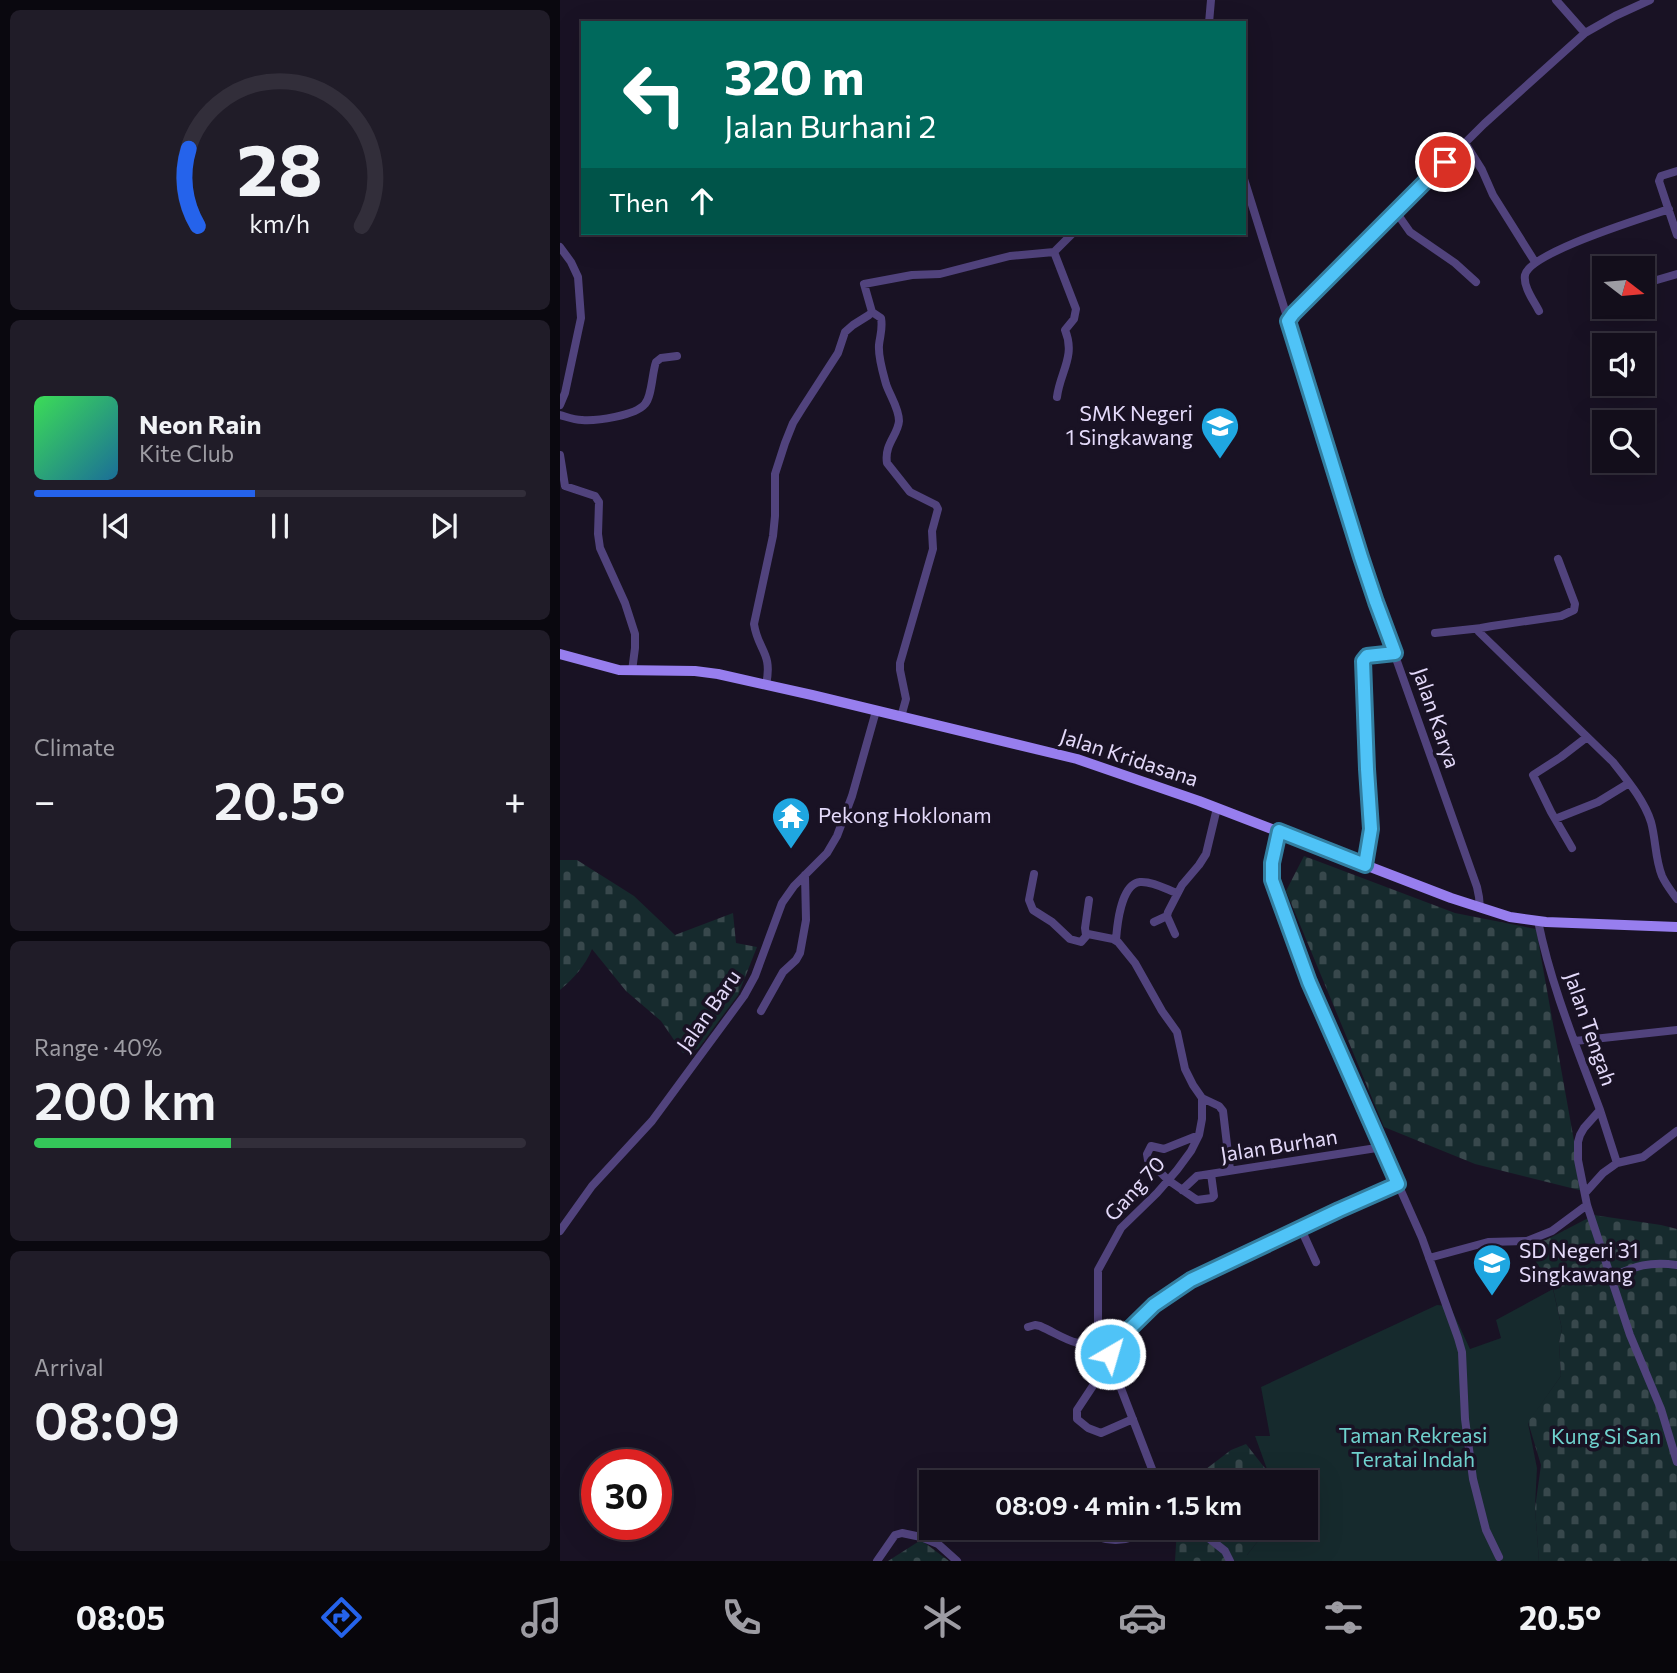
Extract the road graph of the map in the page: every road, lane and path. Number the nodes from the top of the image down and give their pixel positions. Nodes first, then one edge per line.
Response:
1 (1210, 0) edge
2 (1556, 0) edge
3 (1650, 0) edge
4 (1638, 2) edge
5 (1209, 21) edge
6 (1585, 33) junction
7 (1465, 143) junction
8 (1677, 171) edge
9 (1246, 185) edge
10 (1669, 209) junction
11 (1396, 212) junction
12 (1071, 235) edge
13 (1677, 235) edge
14 (560, 247) edge
15 (1054, 252) junction
16 (1535, 262) junction
17 (1677, 274) edge
18 (1656, 280) edge
19 (1476, 282) dead end
20 (1539, 311) dead end
21 (872, 312) junction
22 (1288, 321) junction
23 (677, 356) dead end
24 (1057, 397) dead end
25 (560, 405) edge
26 (560, 415) edge
27 (560, 455) edge
28 (562, 485) edge
29 (1558, 559) dead end
30 (1482, 628) junction
31 (1435, 633) dead end
32 (1395, 653) junction
33 (560, 654) edge
34 (632, 671) junction
35 (765, 685) junction
36 (876, 711) junction
37 (901, 717) junction
38 (1587, 737) junction
39 (1629, 783) junction
40 (1217, 808) junction
41 (1555, 819) junction
42 (1279, 831) junction
43 (1572, 848) dead end
44 (1365, 865) junction
45 (1034, 874) dead end
46 (804, 875) junction
47 (1177, 893) junction
48 (1677, 899) edge
49 (1089, 900) dead end
50 (1480, 908) junction
51 (1167, 916) junction
52 (1538, 921) junction
53 (1154, 922) dead end
54 (1677, 927) edge
55 (1175, 934) dead end
56 (1086, 935) junction
57 (1116, 940) junction
58 (761, 1011) dead end
59 (1677, 1030) edge
60 (1575, 1041) junction
61 (1202, 1098) junction
62 (1600, 1110) junction
63 (1677, 1131) edge
64 (1199, 1135) junction
65 (1383, 1147) junction
66 (1618, 1163) junction
67 (1230, 1170) junction
68 (1211, 1174) junction
69 (1168, 1180) junction
70 (1398, 1184) junction
71 (1182, 1190) junction
72 (1585, 1193) junction
73 (1587, 1205) junction
74 (1301, 1229) junction
75 (560, 1231) edge
76 (1429, 1258) junction
77 (1316, 1262) dead end
78 (1677, 1265) edge
79 (1611, 1277) junction
80 (1028, 1328) dead end
81 (1107, 1345) junction
82 (1110, 1360) junction
83 (1132, 1419) junction
84 (1677, 1462) edge
85 (1152, 1470) edge
86 (1210, 1540) edge
87 (1499, 1557) dead end
88 (877, 1561) edge
89 (957, 1561) edge
90 (1230, 1561) edge

1 - 5 street
2 - 6 street
3 - 4 street
4 - 6 street
6 - 7 street
7 - 11 street
7 - 16 street
8 - 10 street
9 - 22 street, Jalan Karya
10 - 13 street
10 - 16 street
11 - 19 street
11 - 22 street
12 - 15 street
14 - 25 street
15 - 21 street
15 - 24 street
16 - 20 street
17 - 18 street
21 - 35 street
21 - 37 street
22 - 32 street, Jalan Karya
23 - 26 street
27 - 28 street
28 - 34 street
29 - 30 street
30 - 31 street
30 - 38 street
32 - 44 street
32 - 50 street, Jalan Karya
33 - 34 street, Jalan Kridasana
34 - 35 street, Jalan Kridasana
35 - 36 street, Jalan Kridasana
36 - 37 street, Jalan Kridasana
36 - 46 street, Jalan Baru
37 - 40 street, Jalan Kridasana
38 - 39 street
38 - 41 street
39 - 41 street
39 - 48 street
40 - 42 street, Jalan Kridasana
40 - 47 street
41 - 43 street
42 - 44 street, Jalan Kridasana
42 - 65 street
44 - 50 street, Jalan Kridasana
45 - 56 street
46 - 58 street
46 - 75 street, Jalan Baru
47 - 51 street
47 - 57 street
49 - 56 street
50 - 52 street, Jalan Kridasana
51 - 53 street
51 - 55 street
52 - 54 street, Jalan Kridasana
52 - 60 street, Jalan Tengah
56 - 57 street
57 - 61 street
59 - 60 street
60 - 62 street, Jalan Tengah
61 - 64 street
61 - 67 street
62 - 66 street
62 - 72 street, Jalan Tengah
63 - 66 street
64 - 69 street, Gang 70
64 - 69 street
65 - 67 street, Jalan Burhan
65 - 70 street
66 - 72 street
67 - 68 street, Jalan Burhan
68 - 71 street, Jalan Burhan
68 - 71 street
69 - 71 street
69 - 81 street, Gang 70
70 - 74 street
70 - 76 street
72 - 73 street, Jalan Tengah
73 - 76 street
73 - 79 street, Jalan Tengah
74 - 77 street
74 - 81 street
76 - 87 street
78 - 79 street
79 - 84 street, Jalan Tengah
80 - 81 street
81 - 82 street, Gang 70
82 - 83 street
82 - 83 street
83 - 85 street
86 - 90 street
88 - 89 street

